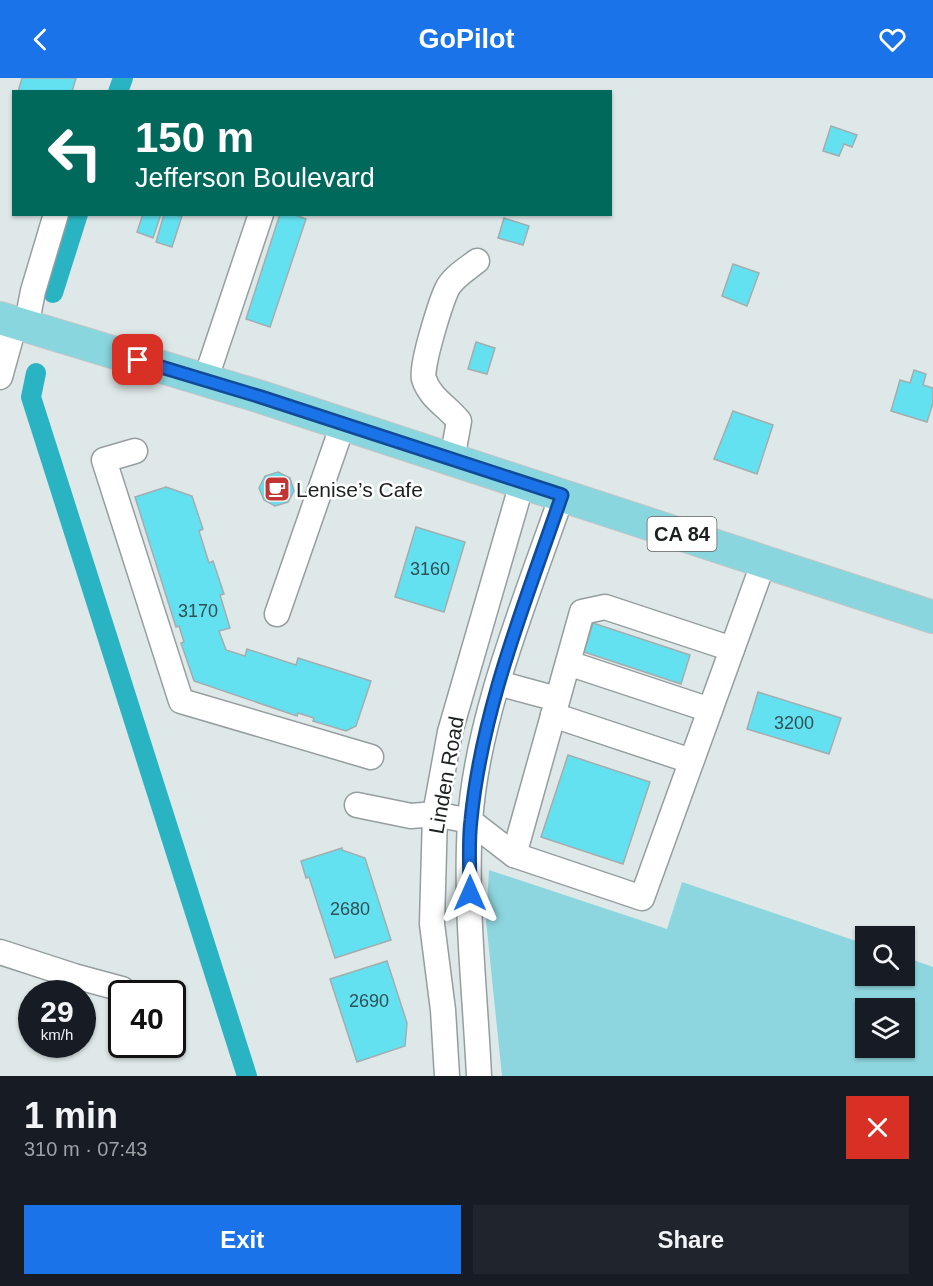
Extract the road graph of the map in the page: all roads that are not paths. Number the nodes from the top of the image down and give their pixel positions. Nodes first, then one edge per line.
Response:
1 (55, 216) edge
2 (260, 216) edge
3 (477, 261) dead end
4 (13, 323) edge
5 (0, 376) edge
6 (206, 381) junction
7 (343, 424) junction
8 (135, 451) dead end
9 (452, 460) junction
10 (522, 483) junction
11 (562, 495) junction
12 (764, 561) junction
13 (277, 614) dead end
14 (933, 617) edge
15 (732, 649) junction
16 (568, 663) junction
17 (498, 682) junction
18 (555, 707) junction
19 (710, 710) junction
20 (371, 757) dead end
21 (691, 761) junction
22 (357, 805) dead end
23 (435, 814) junction
24 (470, 821) junction
25 (514, 855) junction
26 (0, 952) edge
27 (108, 985) edge
28 (447, 1076) edge
29 (480, 1076) edge

1 - 4 street
2 - 6 street
3 - 9 street
4 - 5 street
4 - 6 main road
6 - 7 main road
7 - 9 main road
7 - 13 street
8 - 20 street
9 - 10 main road
10 - 11 main road
10 - 23 street, Linden Road
11 - 12 main road, CA 84
11 - 17 street, Linden Road
12 - 14 main road, CA 84
12 - 15 street
15 - 16 street
15 - 19 street
16 - 18 street
16 - 19 street
17 - 18 street
17 - 24 street, Linden Road
18 - 21 street
18 - 25 street
19 - 21 street
21 - 25 street
22 - 23 street
23 - 24 street
23 - 28 street, Linden Road
24 - 25 street
24 - 29 street, Linden Road
26 - 27 street

